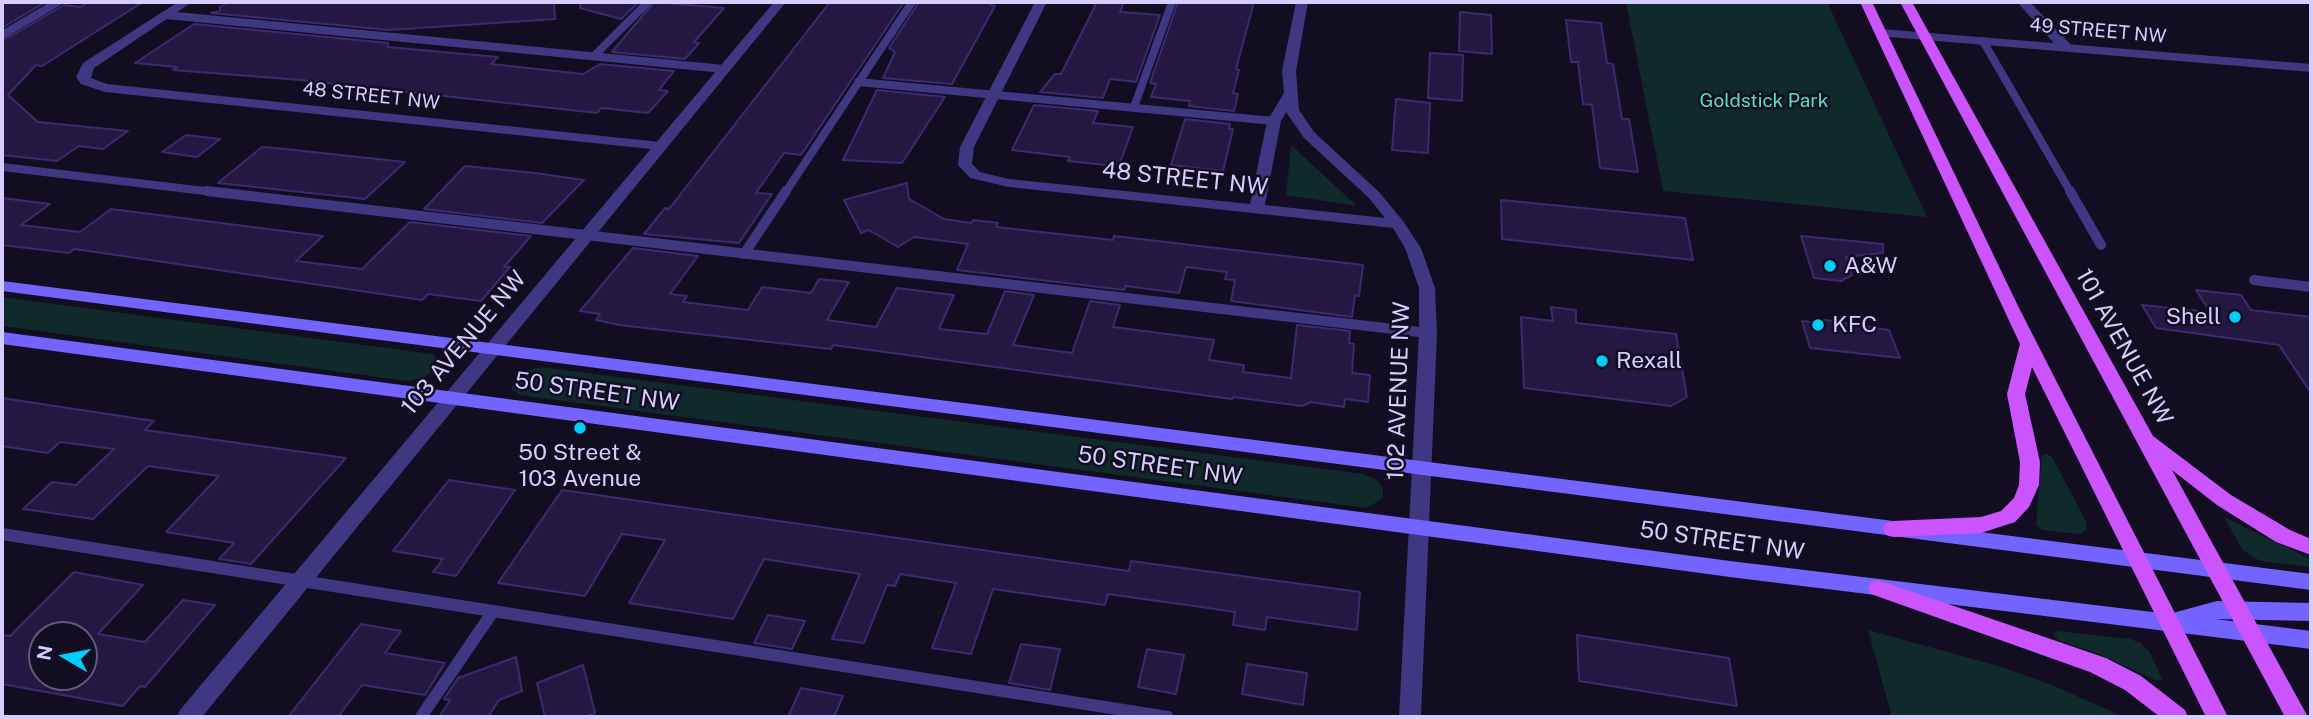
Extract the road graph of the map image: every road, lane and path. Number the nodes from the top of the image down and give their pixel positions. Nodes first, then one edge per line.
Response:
1 (58, 2) edge
2 (186, 2) edge
3 (648, 2) edge
4 (779, 2) edge
5 (912, 2) edge
6 (1041, 2) edge
7 (1172, 2) edge
8 (1302, 2) edge
9 (1866, 2) edge
10 (1906, 2) edge
11 (2024, 2) edge
12 (166, 15) junction
13 (1881, 33) junction
14 (2, 35) edge
15 (1925, 37) junction
16 (1983, 41) junction
17 (2066, 48) junction
18 (594, 56) junction
19 (2311, 68) edge
20 (724, 69) junction
21 (858, 82) junction
22 (993, 95) junction
23 (1289, 96) junction
24 (1134, 107) junction
25 (1274, 121) junction
26 (660, 146) junction
27 (2, 167) edge
28 (1257, 209) junction
29 (1398, 223) junction
30 (585, 236) junction
31 (2101, 245) dead end
32 (744, 254) junction
33 (2254, 280) dead end
34 (2, 286) edge
35 (2311, 287) edge
36 (1428, 333) junction
37 (2, 338) edge
38 (2029, 343) junction
39 (492, 348) junction
40 (450, 399) junction
41 (2143, 437) junction
42 (1422, 468) junction
43 (1417, 526) junction
44 (1893, 529) junction
45 (2, 534) edge
46 (2311, 547) edge
47 (2138, 560) junction
48 (2216, 570) junction
49 (300, 581) junction
50 (2311, 582) edge
51 (1878, 588) junction
52 (2237, 609) junction
53 (492, 612) junction
54 (2311, 612) edge
55 (2170, 624) junction
56 (2250, 633) junction
57 (2311, 640) edge
58 (188, 717) edge
59 (421, 717) edge
60 (1168, 717) edge
61 (1410, 717) edge
62 (2177, 717) edge
63 (2217, 717) edge
64 (2297, 717) edge

1 - 14 lane
2 - 12 street
3 - 18 lane
4 - 20 street, 103 AVENUE NW
5 - 21 lane
6 - 22 street
7 - 24 lane
8 - 23 street, 102 AVENUE NW
9 - 13 main road
10 - 15 main road, 101 AVENUE NW
11 - 17 street
12 - 18 lane
12 - 26 street, 48 STREET NW
13 - 15 street, 49 STREET NW
13 - 38 main road
15 - 16 street, 49 STREET NW
15 - 41 main road, 101 AVENUE NW
16 - 17 street, 49 STREET NW
16 - 31 lane, 101 AVENUE NW
17 - 19 street, 49 STREET NW
18 - 20 lane
20 - 26 street, 103 AVENUE NW
21 - 22 lane
21 - 32 lane
22 - 24 lane
22 - 28 street, 48 STREET NW
23 - 25 street, 102 AVENUE NW
23 - 29 street, 102 AVENUE NW
24 - 25 lane
25 - 28 street, 102 AVENUE NW
26 - 30 street, 103 AVENUE NW
27 - 30 lane
28 - 29 street, 48 STREET NW
29 - 36 street, 102 AVENUE NW
30 - 32 lane
30 - 39 street, 103 AVENUE NW
32 - 36 lane
33 - 35 lane
34 - 39 main road, 50 STREET NW
36 - 42 street, 102 AVENUE NW
37 - 40 main road, 50 STREET NW
38 - 44 main road
38 - 47 main road
39 - 40 street, 103 AVENUE NW
39 - 42 main road, 50 STREET NW
40 - 43 main road, 50 STREET NW
40 - 49 street, 103 AVENUE NW
41 - 46 main road
41 - 48 main road, 101 AVENUE NW
42 - 43 street, 102 AVENUE NW
42 - 44 main road, 50 STREET NW
43 - 51 main road, 50 STREET NW
43 - 61 street, 102 AVENUE NW
44 - 47 main road, 50 STREET NW
45 - 49 lane
47 - 48 main road, 50 STREET NW
47 - 55 main road
48 - 50 main road, 50 STREET NW
48 - 52 main road, 101 AVENUE NW
49 - 53 lane
49 - 58 street, 103 AVENUE NW
51 - 55 main road, 50 STREET NW
51 - 62 main road
52 - 54 main road
52 - 55 main road
52 - 56 main road, 101 AVENUE NW
53 - 59 lane
53 - 60 lane
55 - 56 main road, 50 STREET NW
55 - 63 main road
56 - 57 main road, 50 STREET NW
56 - 64 main road, 101 AVENUE NW

